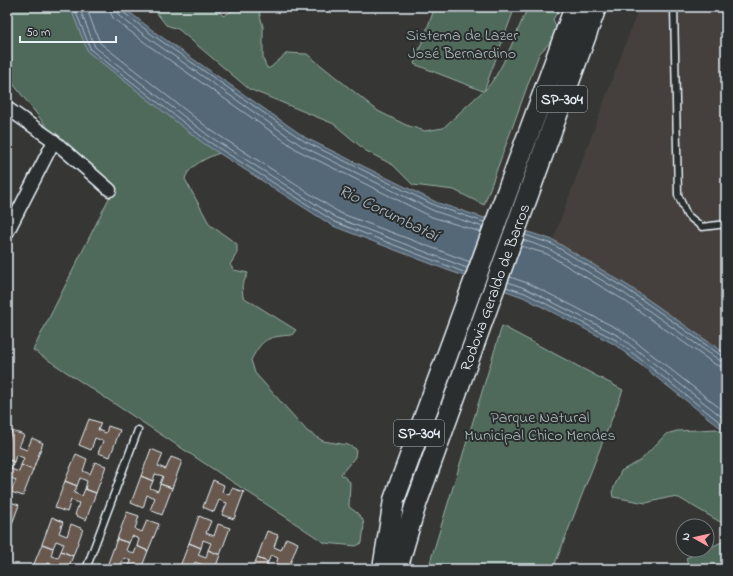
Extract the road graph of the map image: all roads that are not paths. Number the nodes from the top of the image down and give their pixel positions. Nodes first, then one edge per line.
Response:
1 (575, 7) edge
2 (596, 7) edge
3 (674, 7) edge
4 (7, 108) edge
5 (54, 141) junction
6 (110, 190) dead end
7 (726, 224) edge
8 (7, 233) edge
9 (138, 430) dead end
10 (86, 569) edge
11 (383, 569) edge
12 (397, 569) edge

1 - 11 highway, Rodovia Geraldo de Barros / SP-304
2 - 12 highway, Rodovia Geraldo de Barros / SP-304
3 - 7 lane
4 - 5 street
5 - 6 street
5 - 8 street
9 - 10 lane

